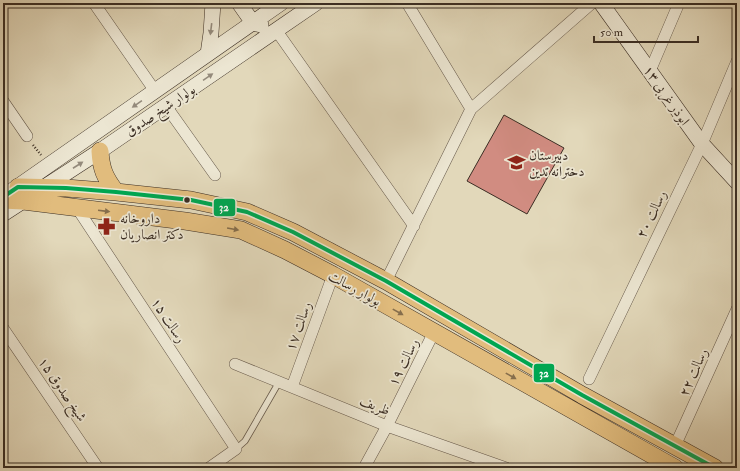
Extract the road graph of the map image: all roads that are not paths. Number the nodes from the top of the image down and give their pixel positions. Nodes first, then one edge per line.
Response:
1 (94, 3) edge
2 (213, 3) edge
3 (239, 3) edge
4 (316, 3) edge
5 (407, 3) edge
6 (592, 3) edge
7 (601, 3) edge
8 (679, 3) edge
9 (274, 5) edge
10 (253, 23) junction
11 (276, 30) junction
12 (208, 54) junction
13 (737, 61) edge
14 (650, 71) junction
15 (155, 91) junction
16 (3, 101) edge
17 (166, 106) junction
18 (471, 110) junction
19 (27, 136) road end
20 (702, 144) junction
21 (100, 151) junction
22 (215, 175) dead end
23 (737, 182) edge
24 (45, 187) junction
25 (15, 191) edge
26 (116, 192) junction
27 (3, 197) edge
28 (3, 200) edge
29 (77, 208) junction
30 (3, 214) edge
31 (414, 226) junction
32 (333, 275) junction
33 (386, 281) junction
34 (737, 309) edge
35 (3, 328) edge
36 (434, 332) junction
37 (235, 364) dead end
38 (589, 379) dead end
39 (279, 382) junction
40 (292, 387) junction
41 (582, 395) junction
42 (573, 411) junction
43 (387, 426) junction
44 (675, 446) junction
45 (236, 449) junction
46 (500, 467) edge
47 (98, 468) edge
48 (210, 468) edge
49 (364, 468) edge
50 (675, 468) edge
51 (716, 468) edge

1 - 15 street
2 -> 12 street
3 - 10 street
4 - 11 street, بولوار شیخ صدوق
5 - 18 street
6 - 18 street
7 - 14 street, ابوذر غربی ۱۳
8 - 14 street
9 - 10 street, بولوار شیخ صدوق
9 - 11 street
10 - 11 street
10 - 12 street, بولوار شیخ صدوق
17 -> 11 street, بولوار شیخ صدوق
11 - 31 street
12 - 15 street, بولوار شیخ صدوق
13 - 20 street, رسالت ۲۰
14 - 20 street, ابوذر غربی ۱۳
15 -> 25 street, بولوار شیخ صدوق
16 - 19 street
17 - 21 street, بولوار شیخ صدوق
17 - 22 street
18 - 31 street
20 - 23 street, ابوذر غربی ۱۳
20 - 38 street, رسالت ۲۰
24 -> 21 street, بولوار شیخ صدوق
21 - 26 main road
24 - 25 main road, بولوار رسالت
24 - 26 main road, بولوار رسالت
25 - 27 street, بولوار شیخ صدوق
25 - 28 main road, بولوار رسالت
25 - 29 main road, بولوار رسالت
25 - 30 street, بولوار شیخ صدوق
26 - 33 main road, بولوار رسالت
29 -> 32 main road, بولوار رسالت
29 - 45 street, رسالت ۱۵
31 - 33 street
32 -> 36 main road, بولوار رسالت
32 - 40 street, رسالت ۱۷
33 - 41 main road, بولوار رسالت
34 - 44 street, رسالت ۲۲
35 - 47 street, شیخ صدوق ۱۵
36 -> 42 main road, بولوار رسالت
36 - 43 street, رسالت ۱۹
37 - 39 street, ظریف
39 - 40 street, ظریف
39 - 45 lane
40 - 43 street, ظریف
41 - 42 street
41 - 44 main road, بولوار رسالت
42 - 50 main road, بولوار رسالت
43 - 46 street, ظریف
43 - 49 street, رسالت ۱۹
44 - 51 main road, بولوار رسالت
45 - 48 street

